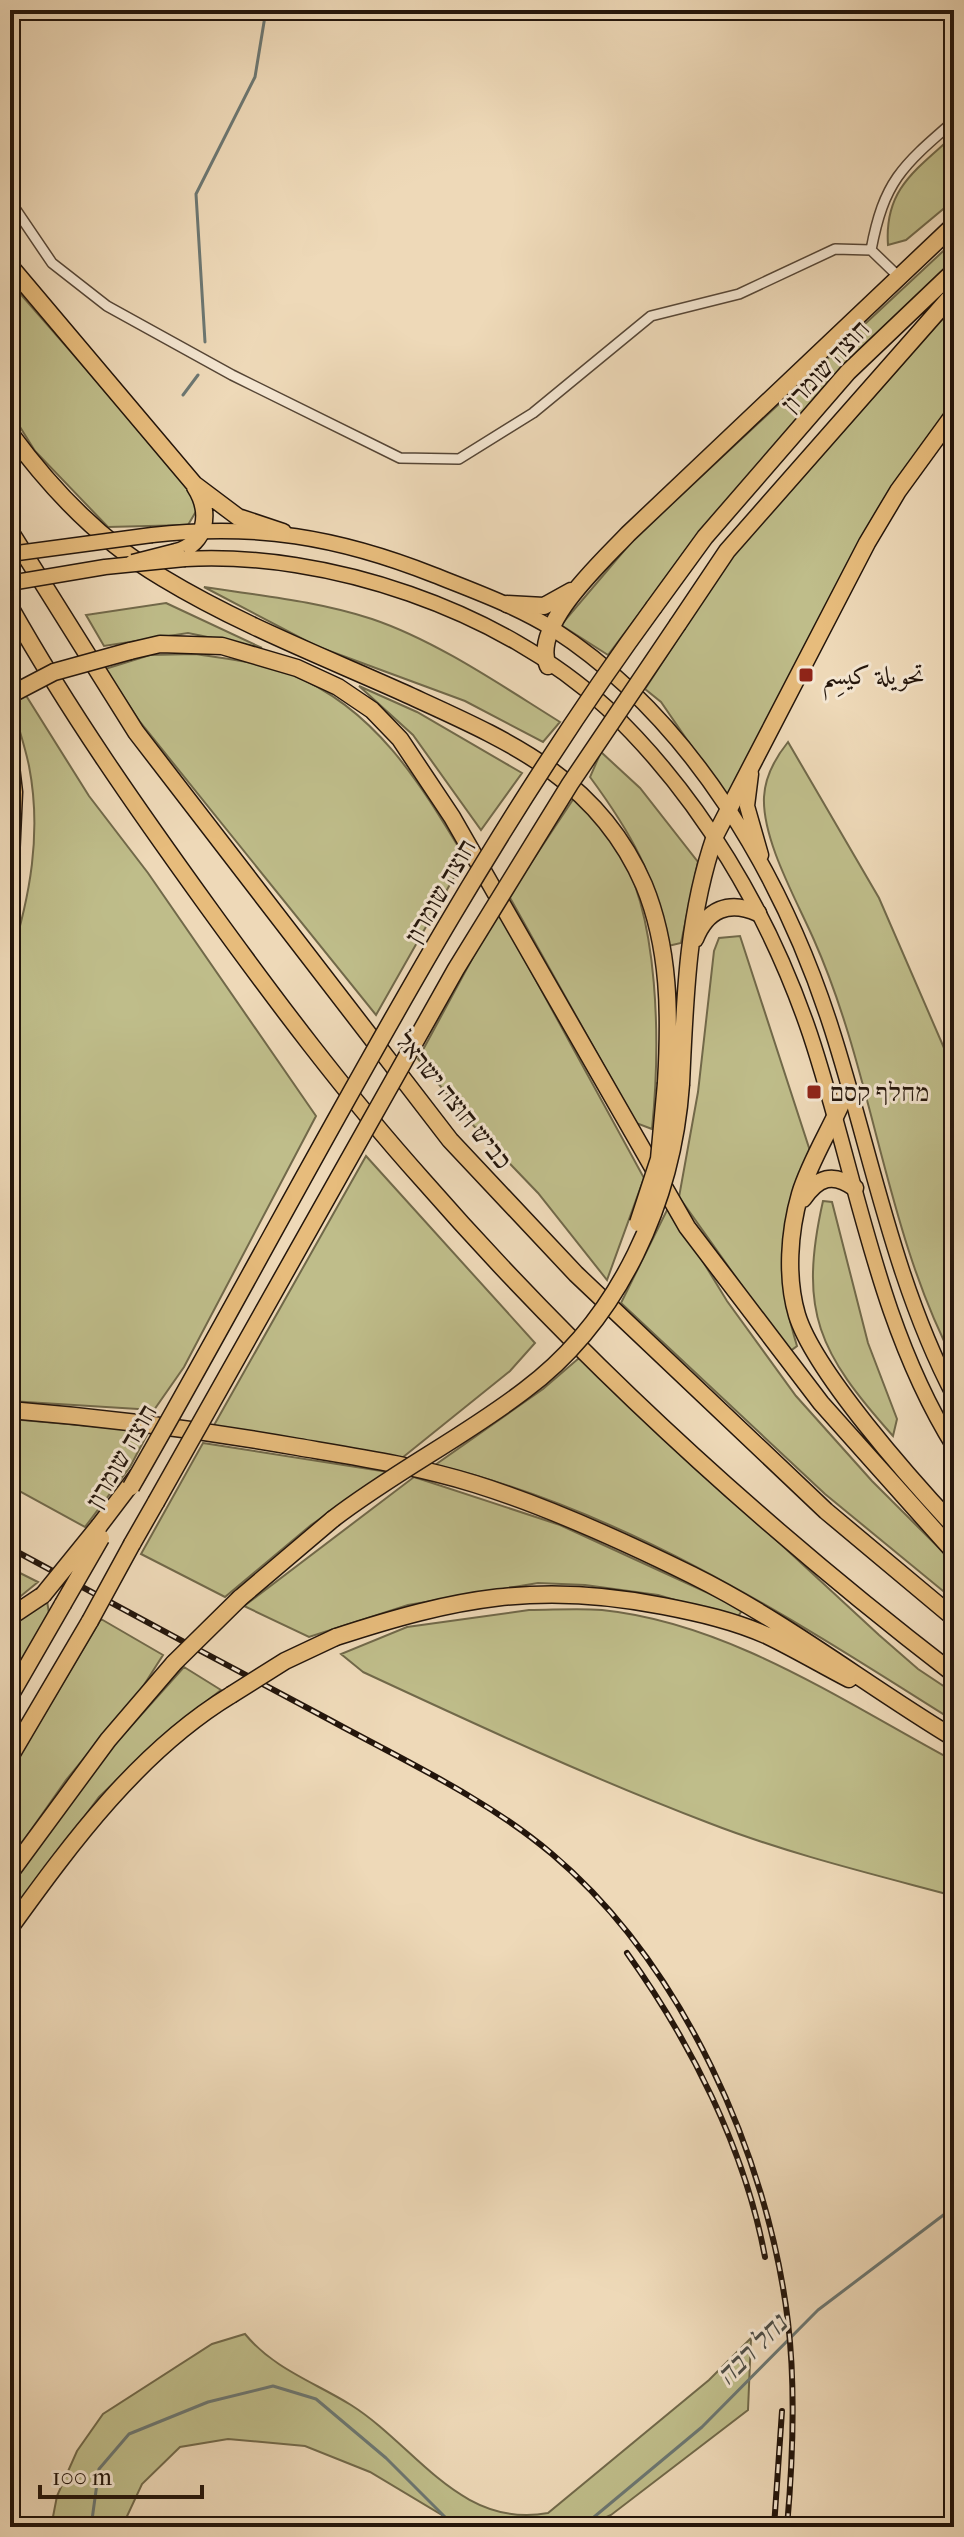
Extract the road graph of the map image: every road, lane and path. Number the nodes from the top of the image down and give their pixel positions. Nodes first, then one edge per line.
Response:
1 (954, 121) edge
2 (10, 201) edge
3 (954, 225) edge
4 (871, 250) junction
5 (10, 266) edge
6 (954, 271) edge
7 (899, 277) junction
8 (954, 293) edge
9 (954, 414) edge
10 (10, 433) edge
11 (194, 484) junction
12 (204, 530) junction
13 (10, 531) edge
14 (283, 532) junction
15 (10, 554) edge
16 (180, 555) junction
17 (133, 563) joint
18 (585, 580) junction
19 (10, 583) edge
20 (507, 604) junction
21 (10, 607) edge
22 (551, 628) junction
23 (548, 666) junction
24 (10, 695) edge
25 (756, 756) junction
26 (10, 758) edge
27 (727, 809) junction
28 (715, 836) junction
29 (10, 880) edge
30 (779, 900) junction
31 (758, 913) junction
32 (687, 976) junction
33 (674, 1083) junction
34 (848, 1088) junction
35 (836, 1119) junction
36 (855, 1188) junction
37 (796, 1211) junction
38 (954, 1396) edge
39 (10, 1410) edge
40 (954, 1447) edge
41 (954, 1526) edge
42 (103, 1528) junction
43 (954, 1552) edge
44 (10, 1617) edge
45 (954, 1618) edge
46 (954, 1674) edge
47 (10, 1696) edge
48 (907, 1709) junction
49 (954, 1738) edge
50 (10, 1757) edge
51 (10, 1873) edge
52 (10, 1928) edge

1 - 4 street
2 - 4 street
3 - 7 highway
4 - 7 street
5 - 11 highway
6 - 42 highway, חוצה שומרון, bridge
7 - 18 highway
8 - 50 highway, חוצה שומרון, bridge
9 - 25 highway
10 - 33 highway
11 - 12 highway
11 - 14 highway
12 - 14 main road
12 - 15 main road, bridge
12 - 16 highway
13 - 45 highway, כביש חוצה ישראל
14 - 20 main road
16 - 17 highway, bridge
16 - 23 main road
17 - 19 main road, bridge
18 - 20 highway
18 - 22 highway
20 - 22 main road
21 - 46 highway
22 - 23 highway
22 - 27 main road
23 - 28 main road
24 - 43 highway, bridge
25 - 27 highway
25 - 30 main road
26 - 29 highway
27 - 28 highway
27 - 30 main road
28 - 31 main road
28 - 32 highway
30 - 34 main road
31 - 32 highway
31 - 35 main road
32 - 33 highway
33 - 51 highway, bridge
34 - 35 highway
34 - 38 main road
35 - 36 main road
35 - 37 highway
36 - 37 highway
36 - 40 main road
37 - 41 highway
39 - 48 highway
42 - 44 highway, bridge
42 - 47 highway, חוצה שומרון, bridge
48 - 49 highway
48 - 52 highway, bridge

